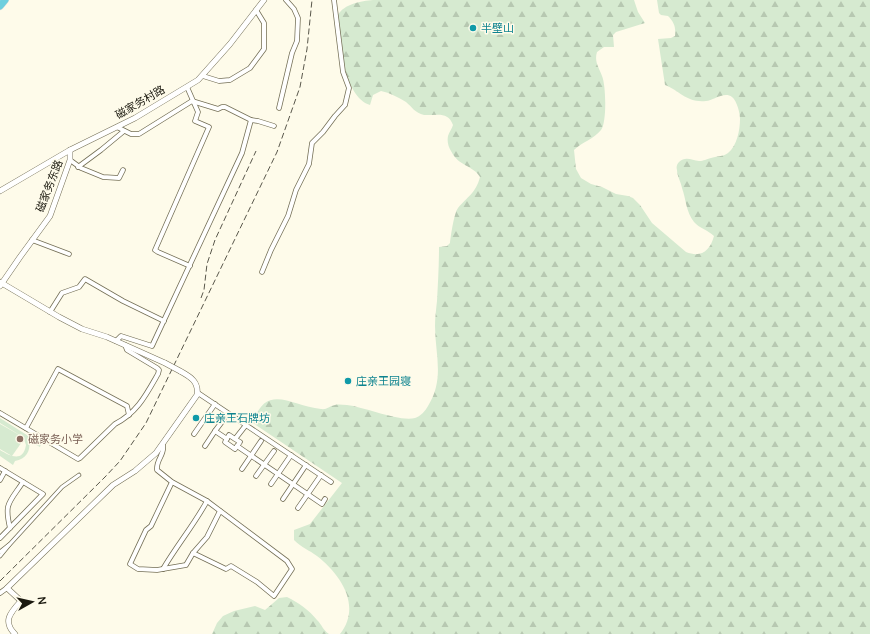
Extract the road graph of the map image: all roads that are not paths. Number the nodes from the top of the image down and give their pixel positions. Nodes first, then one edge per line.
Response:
1 (5, 0) edge
2 (264, 0) edge
3 (286, 0) edge
4 (334, 0) edge
5 (0, 6) edge
6 (256, 10) junction
7 (203, 76) junction
8 (187, 86) junction
9 (192, 100) junction
10 (279, 108) dead end
11 (251, 120) junction
12 (274, 126) dead end
13 (117, 127) junction
14 (124, 131) junction
15 (70, 150) junction
16 (70, 160) junction
17 (78, 167) junction
18 (123, 170) dead end
19 (0, 191) edge
20 (32, 240) junction
21 (69, 254) dead end
22 (190, 266) junction
23 (262, 272) dead end
24 (1, 284) edge
25 (50, 312) junction
26 (164, 321) junction
27 (116, 341) junction
28 (125, 345) junction
29 (198, 393) junction
30 (215, 404) junction
31 (0, 413) edge
32 (129, 415) junction
33 (224, 419) dead end
34 (246, 425) junction
35 (26, 428) junction
36 (215, 431) junction
37 (194, 434) dead end
38 (227, 439) junction
39 (235, 439) junction
40 (261, 441) dead end
41 (163, 445) junction
42 (205, 446) dead end
43 (237, 446) junction
44 (274, 451) dead end
45 (251, 455) junction
46 (291, 455) junction
47 (264, 465) junction
48 (306, 465) junction
49 (0, 468) edge
50 (242, 469) dead end
51 (5, 472) junction
52 (278, 474) junction
53 (79, 475) dead end
54 (321, 475) junction
55 (256, 476) dead end
56 (0, 480) edge
57 (23, 482) junction
58 (172, 482) junction
59 (331, 482) dead end
60 (271, 484) dead end
61 (293, 484) junction
62 (307, 494) junction
63 (283, 499) dead end
64 (325, 499) dead end
65 (207, 501) junction
66 (298, 508) dead end
67 (220, 510) junction
68 (10, 528) junction
69 (0, 538) edge
70 (10, 544) junction
71 (0, 552) edge
72 (193, 553) junction
73 (0, 556) edge
74 (163, 569) junction
75 (7, 588) junction
76 (0, 593) edge
77 (15, 634) edge

1 - 5 highway
2 - 6 street, 磁家务村路
3 - 10 street
4 - 23 street
6 - 7 street, 磁家务村路
6 - 7 street
7 - 8 street, 磁家务村路
8 - 9 street
8 - 13 street, 磁家务村路
9 - 11 street
9 - 14 street
9 - 22 street
11 - 12 street
11 - 22 street
13 - 14 street
13 - 15 street, 磁家务村路
14 - 17 street
15 - 16 street, 磁家务东路
15 - 19 street, 磁家务村路
16 - 17 street
16 - 20 street, 磁家务东路
17 - 18 street
20 - 21 street
20 - 24 street, 磁家务东路
22 - 26 street
24 - 25 street
25 - 26 street
25 - 27 street
26 - 27 street
27 - 28 street
28 - 29 street, bridge
28 - 32 street
29 - 30 street
29 - 41 street
30 - 34 street
30 - 37 street
31 - 35 street
32 - 35 street
32 - 35 street
33 - 36 street
34 - 39 street
34 - 46 street
36 - 38 street
36 - 42 street
38 - 39 street
38 - 43 street
39 - 43 street
40 - 45 street
41 - 58 street
41 - 75 street
43 - 45 street
44 - 47 street
45 - 47 street
45 - 50 street
46 - 48 street
46 - 52 street
47 - 52 street
47 - 55 street
48 - 54 street
48 - 61 street
49 - 51 street
51 - 56 street
51 - 57 street
52 - 60 street
52 - 61 street
53 - 70 street
54 - 59 street
54 - 62 street
57 - 68 street
57 - 68 street
58 - 65 street
58 - 74 street
61 - 62 street
61 - 63 street
62 - 64 street
62 - 66 street
65 - 67 street
65 - 74 street
67 - 72 street
67 - 72 street
68 - 69 street
70 - 71 street
70 - 73 street
72 - 74 street
75 - 76 street
75 - 77 street

